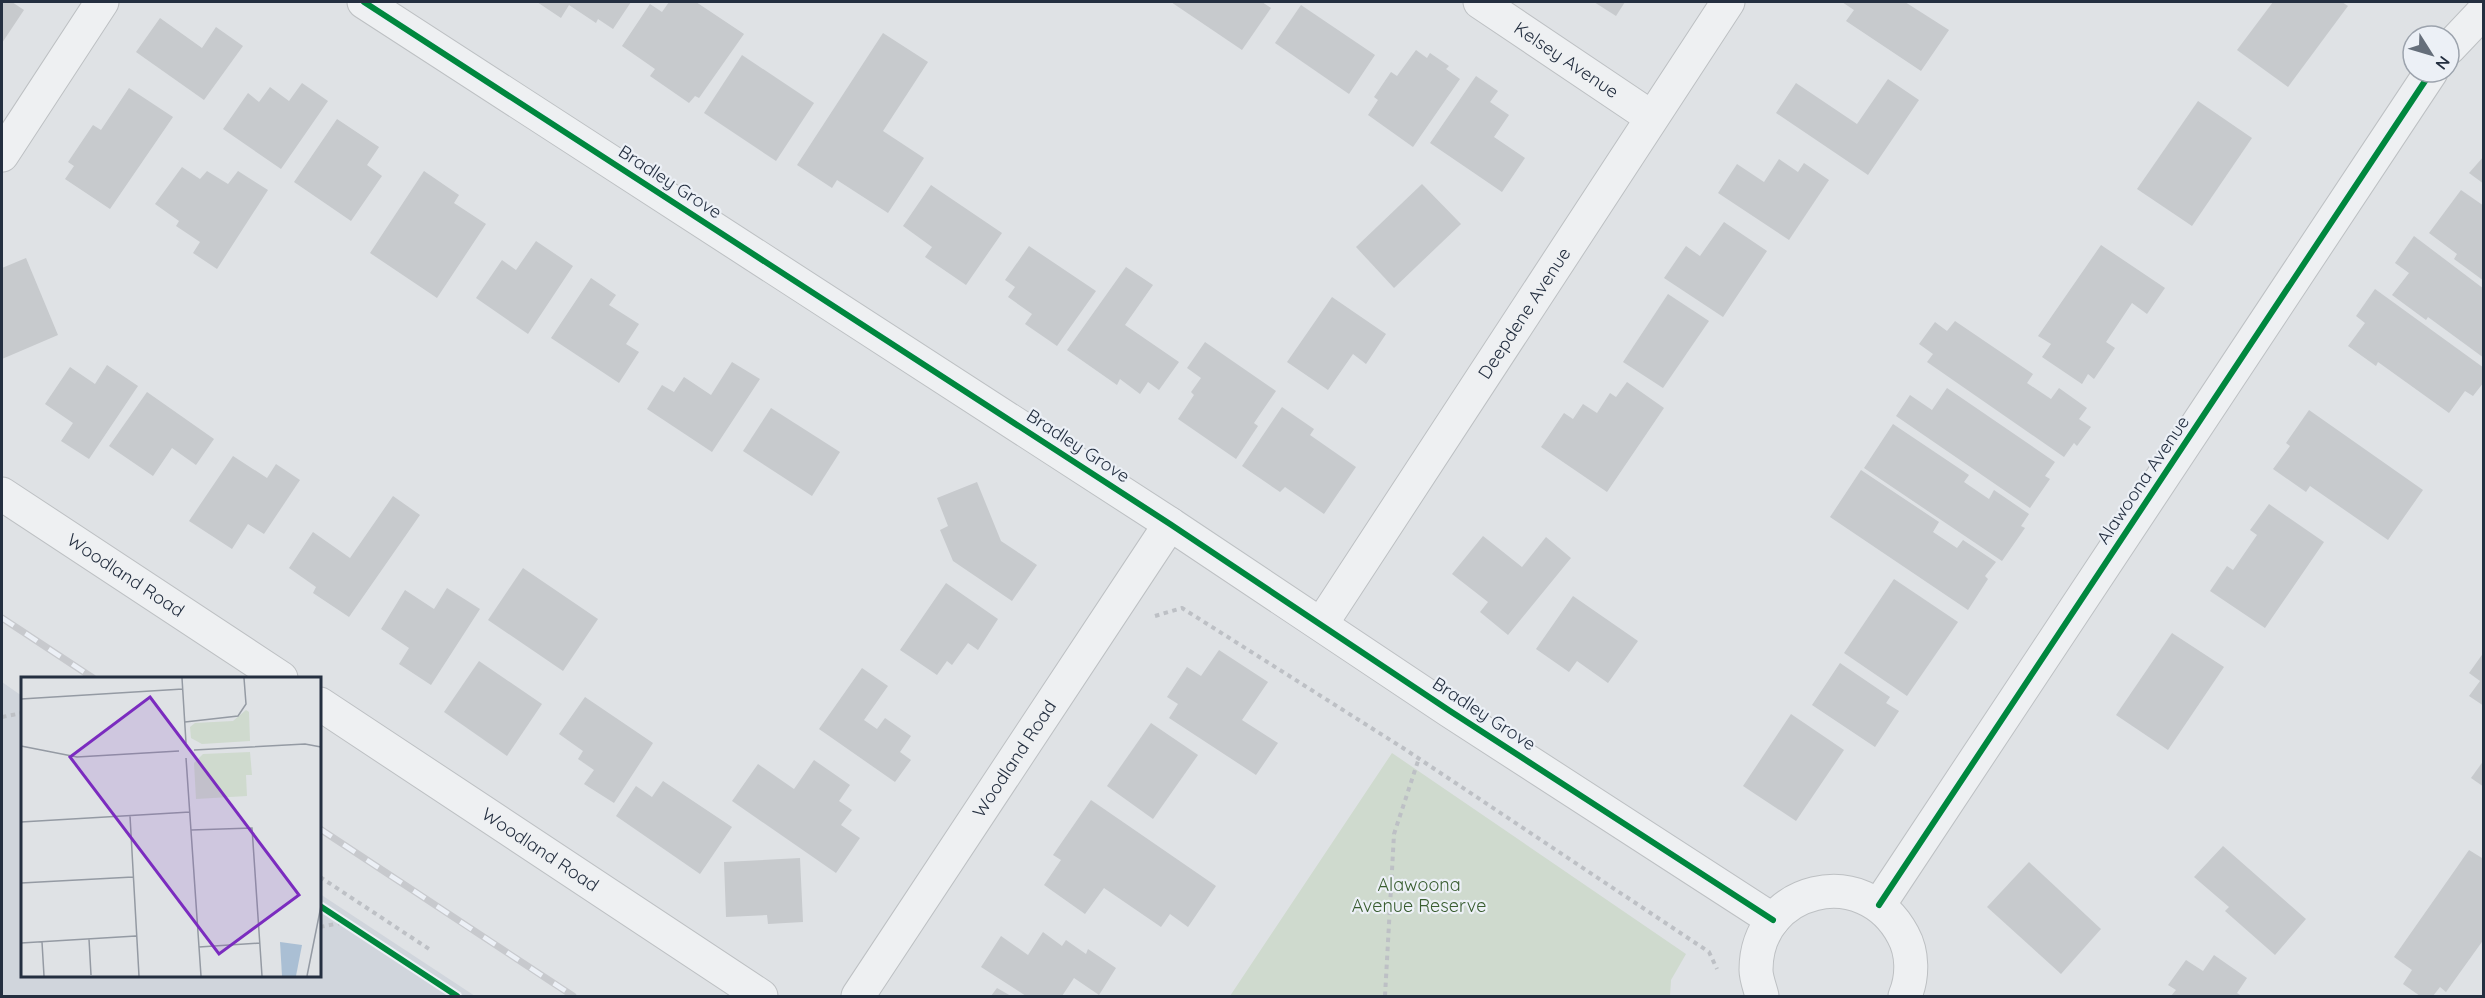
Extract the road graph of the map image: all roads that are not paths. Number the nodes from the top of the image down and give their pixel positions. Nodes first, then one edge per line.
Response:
1 (102, 2) edge
2 (364, 2) edge
3 (1480, 2) edge
4 (1728, 2) edge
5 (2484, 11) edge
6 (2461, 35) edge
7 (2423, 84) edge
8 (1651, 117) junction
9 (2, 155) edge
10 (2, 494) edge
11 (1170, 524) junction
12 (1322, 624) junction
13 (279, 677) edge
14 (321, 705) edge
15 (1879, 905) junction
16 (1773, 920) junction
17 (761, 996) edge
18 (858, 996) edge
19 (1762, 996) edge
20 (1905, 996) edge

1 - 9 street
2 - 11 street, Bradley Grove
3 - 8 street, Kelsey Avenue
4 - 8 street, Deepdene Avenue
5 - 6 street
7 - 15 street, Alawoona Avenue
8 - 12 street, Deepdene Avenue
10 - 13 street, Woodland Road
11 - 12 street, Bradley Grove
11 - 18 street, Woodland Road
12 - 16 street, Bradley Grove
14 - 17 street, Woodland Road
15 - 16 street
15 - 20 street
16 - 19 street

